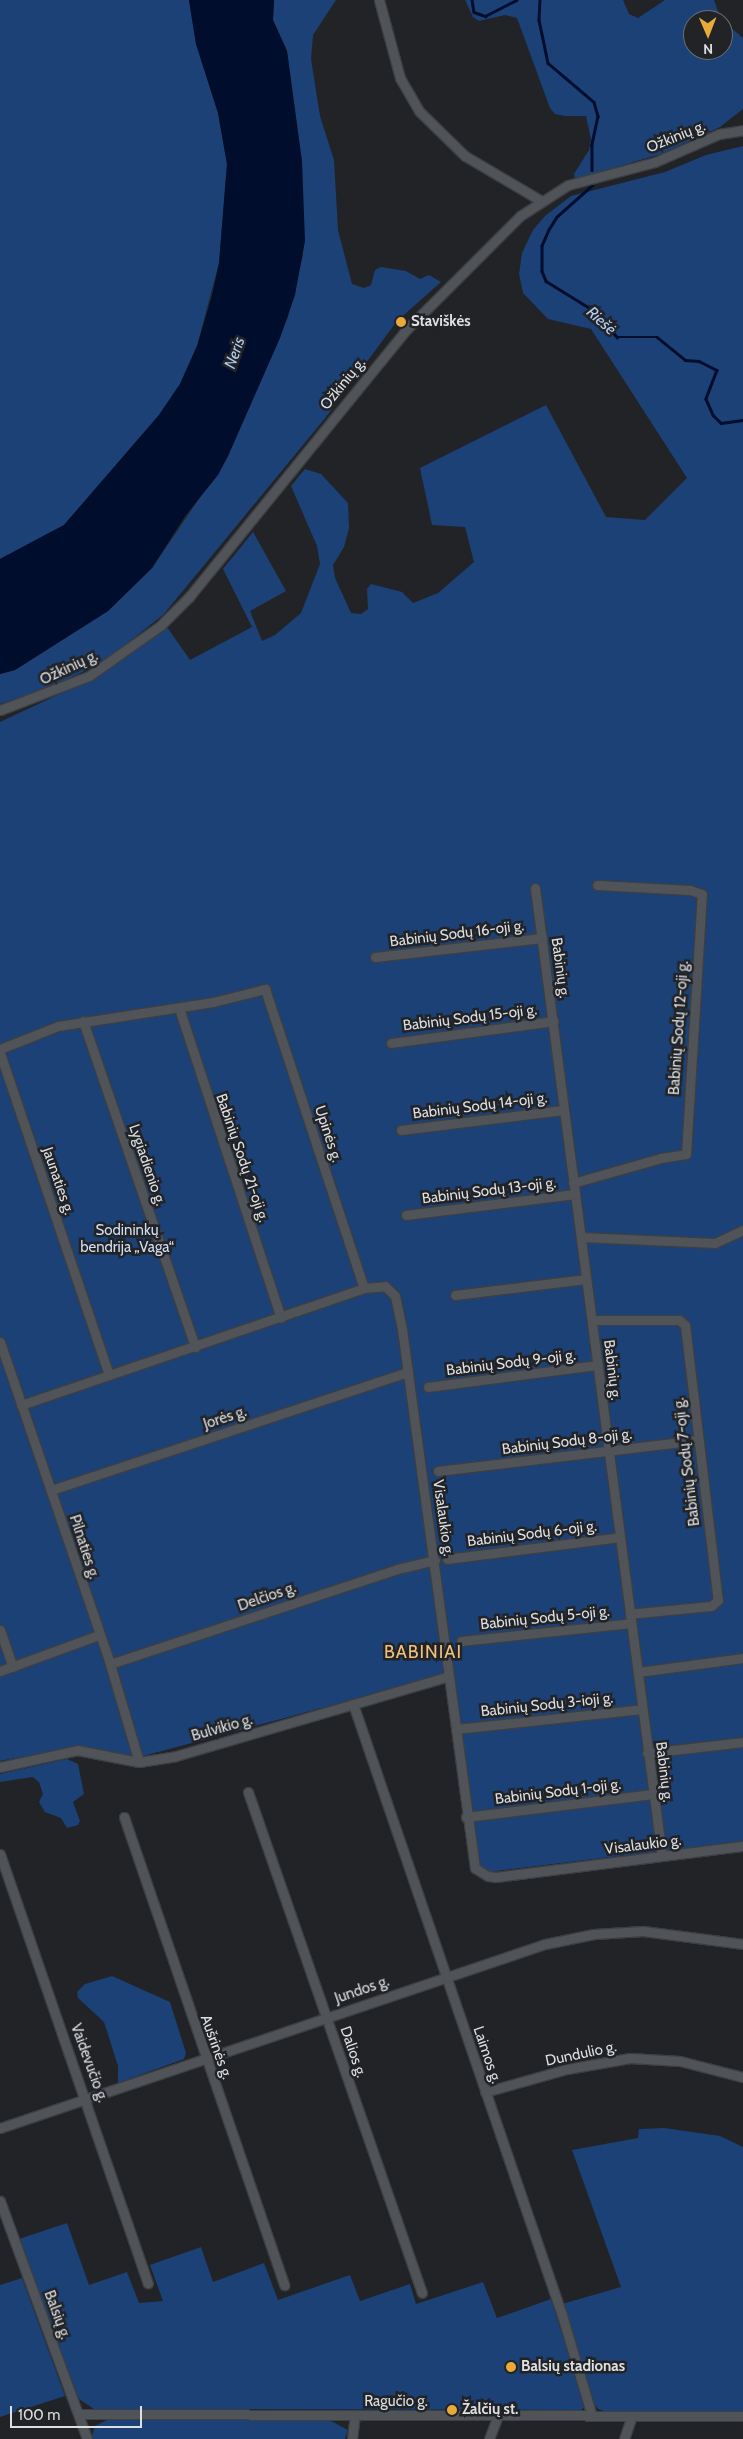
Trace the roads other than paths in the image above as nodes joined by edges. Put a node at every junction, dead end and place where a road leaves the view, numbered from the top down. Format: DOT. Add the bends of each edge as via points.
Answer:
graph roads {
  1 [pos="379,0"];
  2 [pos="743,130"];
  3 [pos="540,200"];
  4 [pos="0,710"];
  5 [pos="597,886"];
  6 [pos="535,888"];
  7 [pos="542,938"];
  8 [pos="375,957"];
  9 [pos="178,1008"];
  10 [pos="83,1021"];
  11 [pos="554,1021"];
  12 [pos="391,1043"];
  13 [pos="0,1051"];
  14 [pos="563,1110"];
  15 [pos="401,1130"];
  16 [pos="573,1183"];
  17 [pos="575,1194"];
  18 [pos="406,1215"];
  19 [pos="743,1230"];
  20 [pos="581,1237"];
  21 [pos="586,1279"];
  22 [pos="364,1288"];
  23 [pos="455,1295"];
  24 [pos="281,1318"];
  25 [pos="592,1320"];
  26 [pos="1,1346"];
  27 [pos="195,1347"];
  28 [pos="598,1365"];
  29 [pos="408,1372"];
  30 [pos="109,1375"];
  31 [pos="428,1387"];
  32 [pos="21,1405"];
  33 [pos="698,1440"];
  34 [pos="609,1450"];
  35 [pos="438,1471"];
  36 [pos="51,1490"];
  37 [pos="620,1537"];
  38 [pos="447,1559"];
  39 [pos="435,1560"];
  40 [pos="630,1619"];
  41 [pos="0,1630"];
  42 [pos="99,1635"];
  43 [pos="461,1641"];
  44 [pos="743,1658"];
  45 [pos="110,1664"];
  46 [pos="12,1667"];
  47 [pos="0,1671"];
  48 [pos="638,1672"];
  49 [pos="449,1676"];
  50 [pos="353,1704"];
  51 [pos="642,1709"];
  52 [pos="456,1729"];
  53 [pos="743,1742"];
  54 [pos="647,1753"];
  55 [pos="139,1762"];
  56 [pos="0,1767"];
  57 [pos="248,1792"];
  58 [pos="652,1794"];
  59 [pos="124,1817"];
  60 [pos="466,1818"];
  61 [pos="743,1846"];
  62 [pos="0,1854"];
  63 [pos="662,1856"];
  64 [pos="743,1944"];
  65 [pos="445,1976"];
  66 [pos="326,2018"];
  67 [pos="206,2059"];
  68 [pos="743,2077"];
  69 [pos="485,2092"];
  70 [pos="88,2100"];
  71 [pos="0,2128"];
  72 [pos="0,2201"];
  73 [pos="148,2283"];
  74 [pos="284,2285"];
  75 [pos="422,2293"];
  76 [pos="79,2414"];
  77 [pos="355,2415"];
  78 [pos="498,2416"];
  79 [pos="592,2416"];
  80 [pos="632,2416"];
  81 [pos="743,2416"];
  82 [pos="87,2439"];
  83 [pos="352,2439"];
  84 [pos="489,2439"];
  85 [pos="624,2439"];
  1 -- 3 [label="street" via="400,78 420,112 464,156"];
  2 -- 3 [label="street, Ožkinių g." via="719,134 649,163 568,185"];
  3 -- 4 [label="street, Ožkinių g." via="505,229 407,329 189,597 160,626 89,676"];
  5 -- 16 [label="street, Babinių Sodų 12-oji g." via="690,890 702,894 686,1154 660,1158"];
  6 -- 7 [label="street, Babinių g."];
  7 -- 8 [label="street, Babinių Sodų 16-oji g."];
  7 -- 11 [label="street, Babinių g."];
  9 -- 10 [label="street"];
  9 -- 22 [label="street, Upinės g." via="265,989"];
  9 -- 24 [label="street, Babinių Sodų 21-oji g."];
  10 -- 13 [label="street" via="30,1036"];
  10 -- 27 [label="street, Lygiadienio g."];
  11 -- 12 [label="street, Babinių Sodų 15-oji g."];
  11 -- 14 [label="street, Babinių g."];
  13 -- 30 [label="street, Jaunaties g."];
  14 -- 15 [label="street, Babinių Sodų 14-oji g."];
  14 -- 16 [label="street, Babinių g."];
  16 -- 17 [label="street, Babinių g."];
  17 -- 18 [label="street, Babinių Sodų 13-oji g."];
  17 -- 20 [label="street, Babinių g."];
  19 -- 20 [label="street" via="715,1243"];
  20 -- 21 [label="street, Babinių g."];
  21 -- 23 [label="street"];
  21 -- 25 [label="street, Babinių g."];
  22 -- 24 [label="street, Visalaukio g."];
  22 -- 29 [label="street, Visalaukio g." via="385,1286 395,1296"];
  24 -- 27 [label="street, Visalaukio g."];
  25 -- 28 [label="street, Babinių g."];
  25 -- 33 [label="street, Babinių Sodų 7-oji g." via="683,1322"];
  26 -- 32 [label="street, Pilnaties g."];
  27 -- 30 [label="street, Visalaukio g."];
  28 -- 31 [label="street, Babinių Sodų 9-oji g."];
  28 -- 34 [label="street, Babinių g."];
  29 -- 36 [label="street, Jorės g."];
  29 -- 39 [label="street, Visalaukio g."];
  30 -- 32 [label="street, Visalaukio g."];
  32 -- 36 [label="street, Pilnaties g."];
  33 -- 34 [label="street, Babinių Sodų 8-oji g."];
  33 -- 40 [label="street, Babinių Sodų 7-oji g." via="718,1600 711,1606"];
  34 -- 35 [label="street, Babinių Sodų 8-oji g."];
  34 -- 37 [label="street, Babinių g."];
  36 -- 42 [label="street, Pilnaties g."];
  37 -- 38 [label="street, Babinių Sodų 6-oji g."];
  37 -- 40 [label="street, Babinių g."];
  39 -- 45 [label="street, Delčios g." via="397,1568"];
  39 -- 49 [label="street, Visalaukio g."];
  40 -- 43 [label="street, Babinių Sodų 5-oji g."];
  40 -- 48 [label="street, Babinių g."];
  41 -- 46 [label="street"];
  42 -- 45 [label="street, Pilnaties g."];
  42 -- 46 [label="street"];
  44 -- 48 [label="street"];
  45 -- 55 [label="street, Pilnaties g."];
  46 -- 47 [label="street"];
  48 -- 51 [label="street, Babinių g."];
  49 -- 50 [label="street, Bulvikio g."];
  49 -- 52 [label="street, Visalaukio g."];
  50 -- 55 [label="street, Bulvikio g." via="176,1756"];
  50 -- 65 [label="street, Laimos g."];
  51 -- 52 [label="street, Babinių Sodų 3-ioji g."];
  51 -- 54 [label="street, Babinių g."];
  52 -- 60 [label="street, Visalaukio g."];
  53 -- 54 [label="street"];
  54 -- 58 [label="street, Babinių g."];
  55 -- 56 [label="street, Bulvikio g." via="76,1750"];
  57 -- 66 [label="street, Dalios g."];
  58 -- 60 [label="street, Babinių Sodų 1-oji g."];
  58 -- 63 [label="street, Babinių g."];
  59 -- 67 [label="street, Aušrinės g."];
  60 -- 63 [label="street, Visalaukio g." via="472,1862 488,1876"];
  61 -- 63 [label="street, Visalaukio g."];
  62 -- 70 [label="street, Vaidevučio g."];
  64 -- 65 [label="street, Jundos g." via="676,1933 594,1934 545,1944"];
  65 -- 66 [label="street, Jundos g."];
  65 -- 69 [label="street, Laimos g."];
  66 -- 67 [label="street, Jundos g."];
  66 -- 75 [label="street, Dalios g."];
  67 -- 70 [label="street, Jundos g."];
  67 -- 74 [label="street, Aušrinės g."];
  68 -- 69 [label="street, Dundulio g." via="680,2061 630,2058 567,2069"];
  69 -- 79 [label="street, Laimos g." via="562,2314"];
  70 -- 71 [label="street, Jundos g."];
  70 -- 73 [label="street, Vaidevučio g."];
  72 -- 76 [label="street, Balsių g."];
  76 -- 77 [label="street, Ragučio g."];
  76 -- 82 [label="street, Balsių g."];
  77 -- 78 [label="street, Ragučio g."];
  77 -- 83 [label="street"];
  78 -- 79 [label="street, Ragučio g."];
  78 -- 84 [label="street"];
  79 -- 80 [label="street, Ragučio g."];
  80 -- 81 [label="street, Ragučio g."];
  80 -- 85 [label="street"];
}
